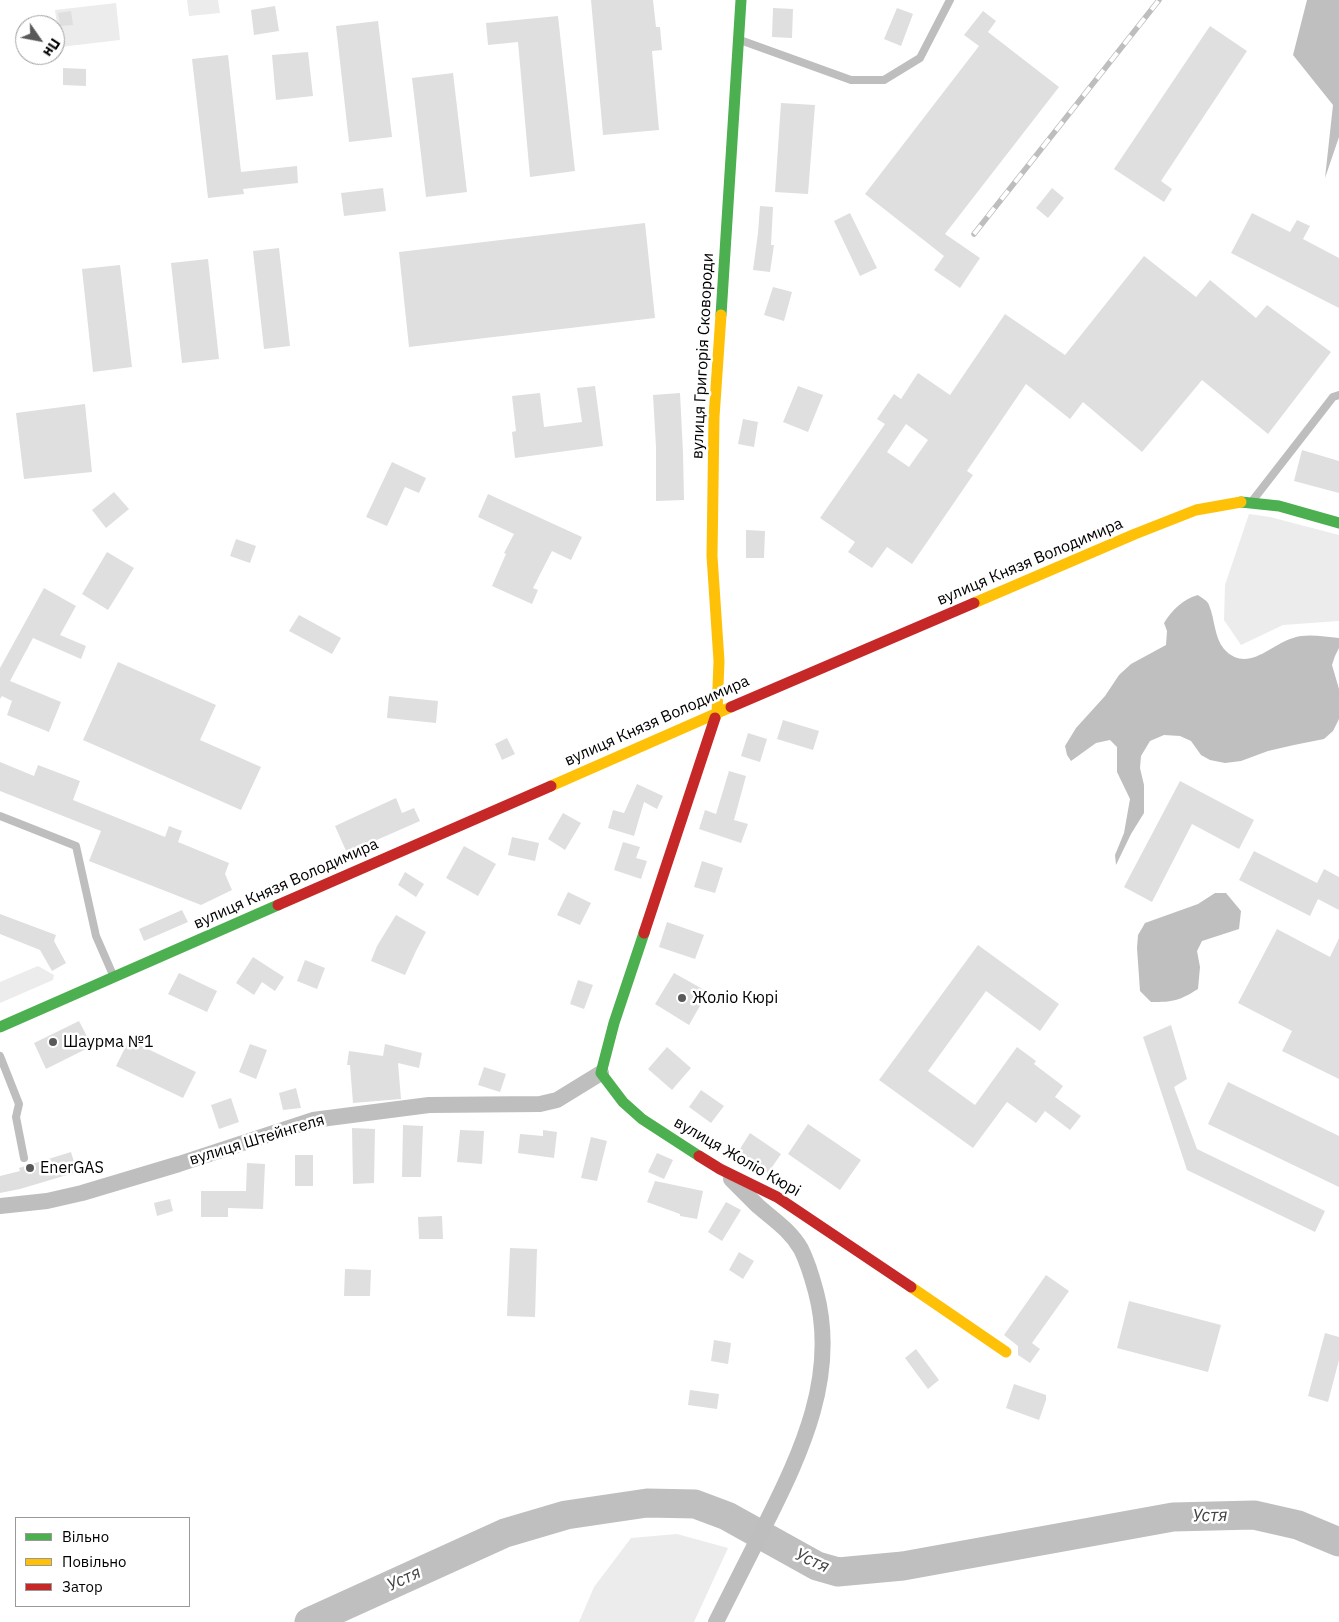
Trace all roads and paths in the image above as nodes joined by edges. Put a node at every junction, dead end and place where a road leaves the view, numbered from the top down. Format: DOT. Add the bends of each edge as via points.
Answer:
graph roads {
  1 [pos="741,0"];
  2 [pos="950,0"];
  3 [pos="739,40"];
  4 [pos="1339,395"];
  5 [pos="1250,503"];
  6 [pos="1339,523"];
  7 [pos="717,713"];
  8 [pos="0,816"];
  9 [pos="114,977"];
  10 [pos="0,1027"];
  11 [pos="0,1056"];
  12 [pos="601,1073"];
  13 [pos="24,1158"];
  14 [pos="720,1169"];
  15 [pos="0,1206"];
  16 [pos="1006,1352"];
  17 [pos="716,1622"];
  1 -- 3 [label="street, вулиця Григорія Сковороди"];
  2 -- 3 [label="lane" via="920,58 884,80 851,80"];
  3 -- 7 [label="street, вулиця Григорія Сковороди" via="714,417 712,556 719,661"];
  4 -- 5 [label="lane" via="1333,397"];
  5 -- 6 [label="street, вулиця Князя Володимира" via="1279,506"];
  5 -- 7 [label="street, вулиця Князя Володимира" via="1196,510"];
  7 -- 9 [label="street, вулиця Князя Володимира"];
  7 -- 12 [label="street" via="614,1023"];
  8 -- 9 [label="lane" via="76,846 96,936"];
  9 -- 10 [label="street, вулиця Князя Володимира"];
  11 -- 13 [label="lane" via="19,1104 16,1117"];
  12 -- 14 [label="street, вулиця Жоліо Кюрі" via="623,1102 642,1119"];
  12 -- 15 [label="street, вулиця Штейнгеля" via="556,1100 540,1104 429,1105 313,1120 82,1193"];
  14 -- 16 [label="street, вулиця Жоліо Кюрі" via="777,1197"];
  14 -- 17 [label="street" via="786,1228 800,1248 819,1303 823,1359 818,1396 802,1446"];
}
